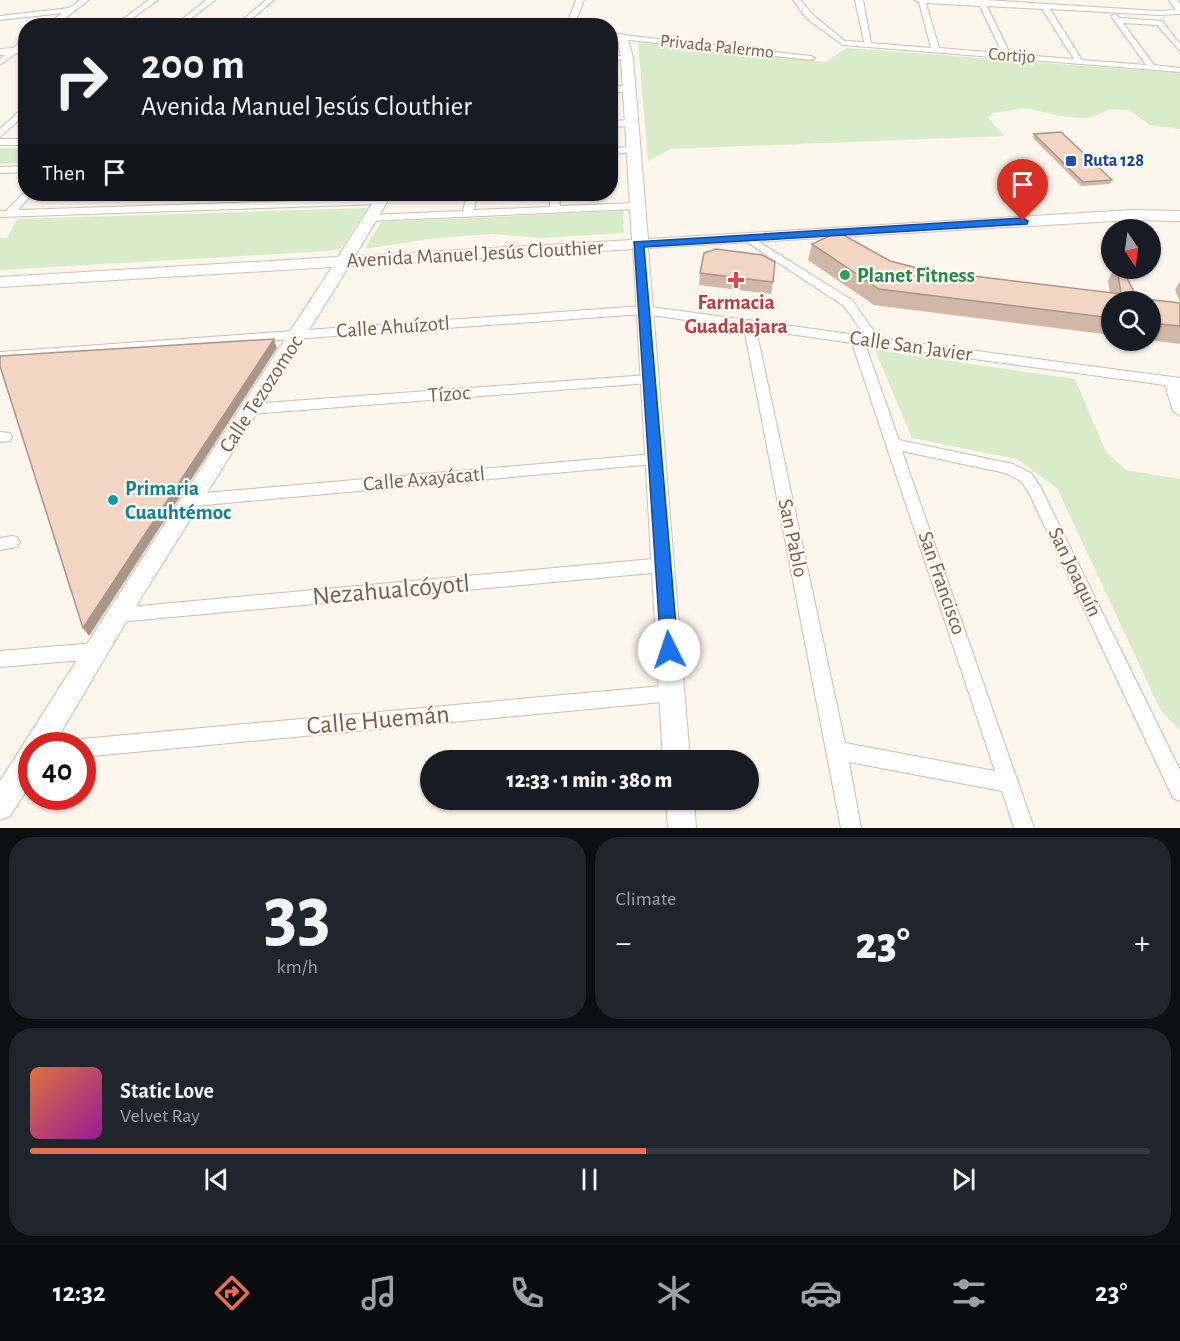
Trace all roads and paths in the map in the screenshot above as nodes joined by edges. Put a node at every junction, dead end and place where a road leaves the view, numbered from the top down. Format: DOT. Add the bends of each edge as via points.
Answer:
graph roads {
  1 [pos="85,0"];
  2 [pos="154,0"];
  3 [pos="212,0"];
  4 [pos="270,0"];
  5 [pos="580,0"];
  6 [pos="797,0"];
  7 [pos="859,0"];
  8 [pos="920,0"];
  9 [pos="1173,0"];
  10 [pos="981,1"];
  11 [pos="1044,6"];
  12 [pos="1111,9"];
  13 [pos="70,10"];
  14 [pos="0,18"];
  15 [pos="60,18"];
  16 [pos="128,18"];
  17 [pos="188,18"];
  18 [pos="248,18"];
  19 [pos="573,18"];
  20 [pos="1118,20"];
  21 [pos="618,36"];
  22 [pos="618,38"];
  23 [pos="868,45"];
  24 [pos="1180,49"];
  25 [pos="18,50"];
  26 [pos="936,50"];
  27 [pos="18,51"];
  28 [pos="0,52"];
  29 [pos="1007,56"];
  30 [pos="618,58"];
  31 [pos="627,58"];
  32 [pos="811,58"];
  33 [pos="1079,61"];
  34 [pos="0,63"];
  35 [pos="1152,68"];
  36 [pos="1180,70"];
  37 [pos="618,89"];
  38 [pos="628,89"];
  39 [pos="18,116"];
  40 [pos="631,123"];
  41 [pos="618,124"];
  42 [pos="0,134"];
  43 [pos="0,142"];
  44 [pos="18,142"];
  45 [pos="634,150"];
  46 [pos="618,151"];
  47 [pos="0,170"];
  48 [pos="18,170"];
  49 [pos="19,201"];
  50 [pos="294,201"];
  51 [pos="381,201"];
  52 [pos="471,201"];
  53 [pos="554,201"];
  54 [pos="636,206"];
  55 [pos="555,209"];
  56 [pos="1180,209"];
  57 [pos="468,213"];
  58 [pos="5,214"];
  59 [pos="1131,215"];
  60 [pos="1180,216"];
  61 [pos="370,218"];
  62 [pos="746,237"];
  63 [pos="638,244"];
  64 [pos="343,262"];
  65 [pos="0,282"];
  66 [pos="643,310"];
  67 [pos="749,324"];
  68 [pos="300,333"];
  69 [pos="857,338"];
  70 [pos="874,340"];
  71 [pos="0,356"];
  72 [pos="648,379"];
  73 [pos="1175,382"];
  74 [pos="251,409"];
  75 [pos="1180,411"];
  76 [pos="895,444"];
  77 [pos="654,459"];
  78 [pos="194,500"];
  79 [pos="663,565"];
  80 [pos="118,615"];
  81 [pos="95,651"];
  82 [pos="0,659"];
  83 [pos="673,693"];
  84 [pos="46,732"];
  85 [pos="96,747"];
  86 [pos="676,750"];
  87 [pos="837,751"];
  88 [pos="18,778"];
  89 [pos="1009,783"];
  90 [pos="1180,791"];
  91 [pos="1,804"];
  92 [pos="681,810"];
  93 [pos="682,828"];
  94 [pos="851,828"];
  95 [pos="1024,828"];
  1 -- 13 [label="street"];
  2 -- 16 [label="street"];
  3 -- 17 [label="street"];
  4 -- 18 [label="street"];
  5 -- 19 [label="street"];
  6 -- 23 [label="street, Cortijo" via="809,16 843,43"];
  7 -- 23 [label="street"];
  8 -- 10 [label="street"];
  8 -- 26 [label="street"];
  9 -- 12 [label="street" via="1178,12"];
  10 -- 11 [label="street"];
  10 -- 29 [label="street"];
  11 -- 12 [label="street"];
  11 -- 33 [label="street"];
  12 -- 20 [label="street"];
  13 -- 14 [label="street"];
  13 -- 15 [label="street"];
  20 -- 24 [label="street" via="1159,23"];
  20 -- 35 [label="street"];
  21 -- 32 [label="street, Privada Palermo"];
  22 -- 31 [label="street"];
  23 -- 26 [label="street, Cortijo"];
  25 -- 28 [label="street"];
  26 -- 29 [label="street, Cortijo"];
  27 -- 34 [label="street"];
  29 -- 33 [label="street, Cortijo"];
  30 -- 31 [label="street"];
  31 -- 38 [label="street"];
  33 -- 35 [label="street, Cortijo"];
  35 -- 36 [label="street, Cortijo"];
  37 -- 38 [label="street"];
  38 -- 40 [label="street"];
  39 -- 42 [label="street"];
  40 -- 41 [label="street"];
  40 -- 45 [label="street"];
  43 -- 44 [label="street"];
  45 -- 46 [label="street"];
  45 -- 54 [label="street"];
  47 -- 48 [label="street"];
  49 -- 58 [label="street"];
  50 -- 58 [label="street"];
  51 -- 61 [label="street, Calle Tezozomoc"];
  52 -- 57 [label="street"];
  53 -- 55 [label="street"];
  54 -- 55 [label="street"];
  54 -- 63 [label="street"];
  55 -- 57 [label="street"];
  56 -- 59 [label="street, Avenida Manuel Jesús Clouthier"];
  57 -- 61 [label="street"];
  59 -- 60 [label="street, Avenida Manuel Jesús Clouthier"];
  59 -- 62 [label="street, Avenida Manuel Jesús Clouthier"];
  61 -- 64 [label="street, Calle Tezozomoc"];
  62 -- 63 [label="street, Avenida Manuel Jesús Clouthier"];
  62 -- 70 [label="street" via="848,303"];
  63 -- 64 [label="street, Avenida Manuel Jesús Clouthier"];
  63 -- 66 [label="street"];
  64 -- 65 [label="street, Avenida Manuel Jesús Clouthier"];
  64 -- 68 [label="street, Calle Tezozomoc"];
  66 -- 67 [label="street, Calle San Javier"];
  66 -- 68 [label="street, Calle Ahuízotl"];
  66 -- 72 [label="street"];
  67 -- 69 [label="street, Calle San Javier"];
  67 -- 87 [label="street, San Pablo"];
  68 -- 71 [label="street, Calle Ahuízotl"];
  68 -- 74 [label="street, Calle Tezozomoc"];
  69 -- 70 [label="street, Calle San Javier"];
  69 -- 76 [label="street, San Francisco"];
  70 -- 73 [label="street, Calle San Javier"];
  72 -- 74 [label="street, Tízoc"];
  72 -- 77 [label="street"];
  73 -- 75 [label="street"];
  74 -- 78 [label="street, Calle Tezozomoc"];
  76 -- 89 [label="street, San Francisco"];
  76 -- 90 [label="street, San Joaquín" via="992,463 1026,477 1041,500"];
  77 -- 78 [label="street, Calle Axayácatl"];
  77 -- 79 [label="street"];
  78 -- 80 [label="street, Calle Tezozomoc"];
  79 -- 80 [label="street, Nezahualcóyotl"];
  79 -- 83 [label="street"];
  80 -- 81 [label="street, Calle Tezozomoc"];
  81 -- 82 [label="street"];
  81 -- 84 [label="street, Calle Tezozomoc"];
  83 -- 85 [label="street, Calle Huemán"];
  83 -- 86 [label="street"];
  87 -- 89 [label="street"];
  87 -- 94 [label="street, San Pablo"];
  88 -- 91 [label="street"];
  89 -- 95 [label="street, San Francisco"];
  92 -- 93 [label="street"];
}
